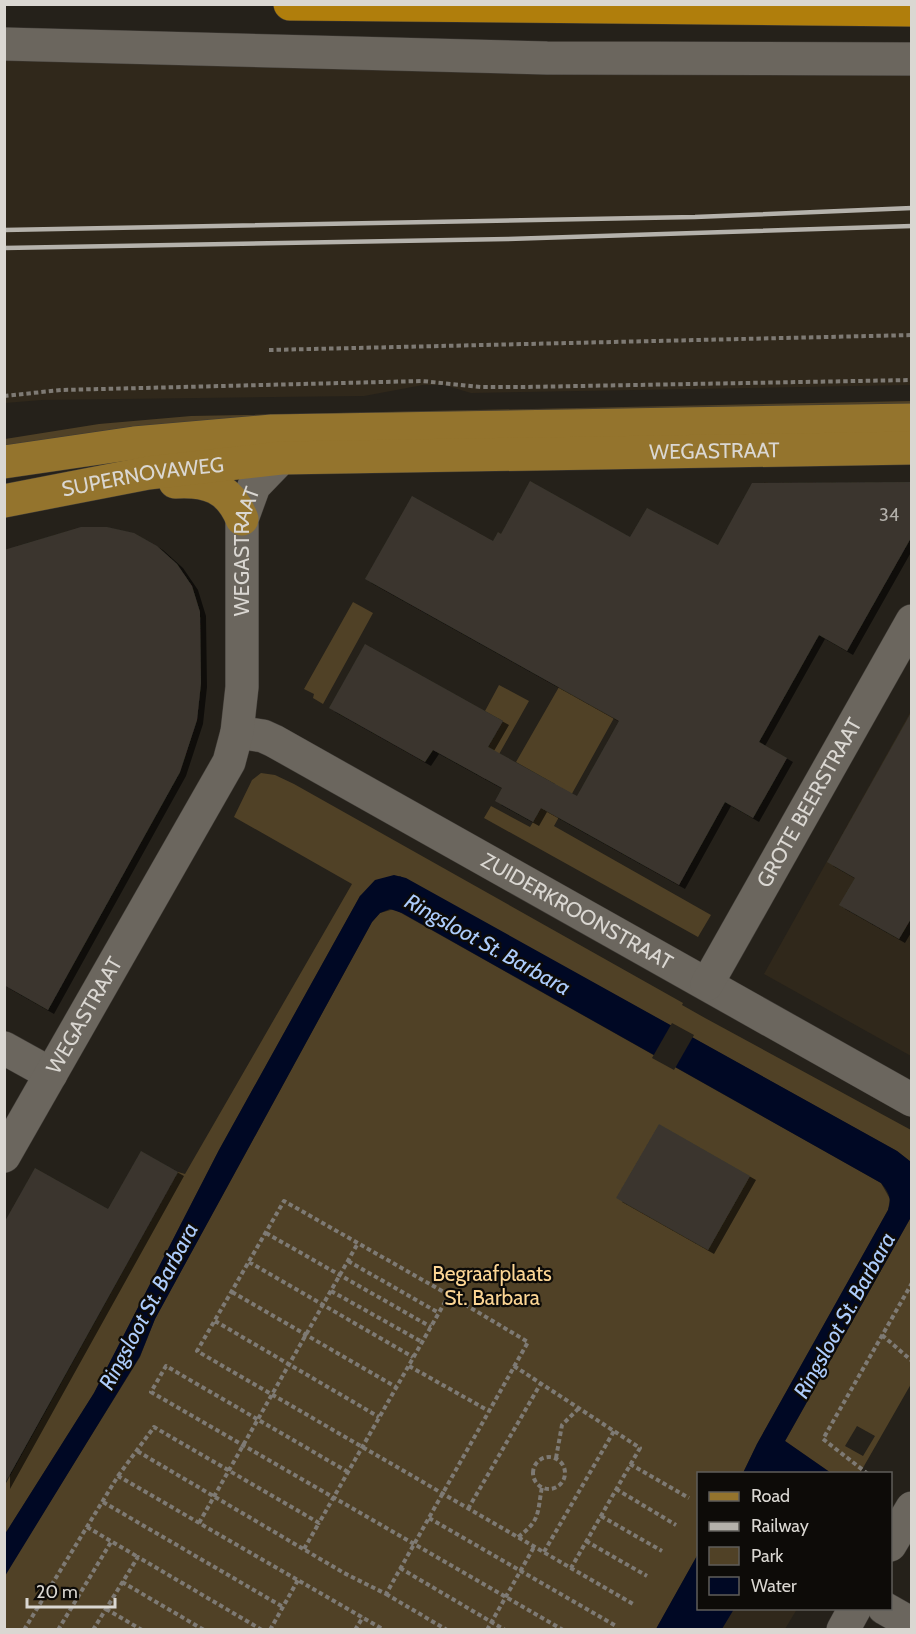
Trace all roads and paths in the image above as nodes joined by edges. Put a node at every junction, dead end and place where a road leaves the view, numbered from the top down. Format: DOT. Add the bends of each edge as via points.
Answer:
graph roads {
  1 [pos="290,4"];
  2 [pos="912,10"];
  3 [pos="4,44"];
  4 [pos="912,59"];
  5 [pos="912,335"];
  6 [pos="269,350"];
  7 [pos="912,380"];
  8 [pos="4,396"];
  9 [pos="912,420"];
  10 [pos="276,445"];
  11 [pos="912,448"];
  12 [pos="4,462"];
  13 [pos="148,474"];
  14 [pos="4,501"];
  15 [pos="242,519"];
  16 [pos="912,621"];
  17 [pos="237,732"];
  18 [pos="707,984"];
  19 [pos="4,1048"];
  20 [pos="51,1074"];
  21 [pos="912,1100"];
  22 [pos="4,1156"];
  23 [pos="266,1233"];
  24 [pos="358,1244"];
  25 [pos="348,1261"];
  26 [pos="249,1262"];
  27 [pos="340,1275"];
  28 [pos="912,1283"];
  29 [pos="331,1290"];
  30 [pos="232,1292"];
  31 [pos="449,1295"];
  32 [pos="323,1305"];
  33 [pos="439,1313"];
  34 [pos="215,1321"];
  35 [pos="431,1327"];
  36 [pos="306,1335"];
  37 [pos="882,1335"];
  38 [pos="422,1342"];
  39 [pos="413,1357"];
  40 [pos="912,1361"];
  41 [pos="289,1365"];
  42 [pos="409,1366"];
  43 [pos="514,1366"];
  44 [pos="541,1383"];
  45 [pos="396,1387"];
  46 [pos="272,1395"];
  47 [pos="579,1408"];
  48 [pos="489,1411"];
  49 [pos="379,1417"];
  50 [pos="257,1420"];
  51 [pos="614,1431"];
  52 [pos="243,1445"];
  53 [pos="362,1447"];
  54 [pos="137,1451"];
  55 [pos="556,1458"];
  56 [pos="630,1464"];
  57 [pos="229,1470"];
  58 [pos="348,1472"];
  59 [pos="867,1472"];
  60 [pos="118,1476"];
  61 [pos="542,1487"];
  62 [pos="616,1490"];
  63 [pos="442,1494"];
  64 [pos="214,1496"];
  65 [pos="334,1497"];
  66 [pos="689,1498"];
  67 [pos="103,1502"];
  68 [pos="912,1508"];
  69 [pos="468,1509"];
  70 [pos="601,1516"];
  71 [pos="429,1518"];
  72 [pos="199,1523"];
  73 [pos="319,1523"];
  74 [pos="675,1525"];
  75 [pos="87,1527"];
  76 [pos="518,1537"];
  77 [pos="586,1541"];
  78 [pos="111,1542"];
  79 [pos="892,1543"];
  80 [pos="414,1544"];
  81 [pos="534,1547"];
  82 [pos="304,1549"];
  83 [pos="662,1551"];
  84 [pos="544,1552"];
  85 [pos="138,1557"];
  86 [pos="571,1568"];
  87 [pos="400,1569"];
  88 [pos="520,1571"];
  89 [pos="647,1576"];
  90 [pos="298,1580"];
  91 [pos="122,1582"];
  92 [pos="386,1594"];
  93 [pos="506,1596"];
  94 [pos="633,1604"];
  95 [pos="283,1607"];
  96 [pos="106,1609"];
  97 [pos="854,1610"];
  98 [pos="888,1610"];
  99 [pos="363,1617"];
  100 [pos="491,1622"];
  101 [pos="912,1624"];
  102 [pos="616,1626"];
  103 [pos="134,1628"];
  104 [pos="24,1629"];
  105 [pos="58,1629"];
  106 [pos="93,1629"];
  107 [pos="142,1629"];
  108 [pos="204,1629"];
  109 [pos="262,1629"];
  110 [pos="270,1629"];
  111 [pos="355,1629"];
  112 [pos="384,1629"];
  113 [pos="447,1629"];
  114 [pos="487,1629"];
  115 [pos="505,1629"];
  116 [pos="563,1629"];
  117 [pos="843,1629"];
  1 -- 2 [label="highway"];
  3 -- 4 [label="street" via="547,58"];
  5 -- 6 [label="path"];
  7 -- 8 [label="path" via="524,387 422,381 61,390"];
  9 -- 10 [label="main road, WEGASTRAAT"];
  10 -- 11 [label="main road, WEGASTRAAT"];
  10 -- 12 [label="main road, SUPERNOVAWEG" via="144,442"];
  10 -- 13 [label="main road, SUPERNOVAWEG"];
  10 -- 15 [label="street, WEGASTRAAT"];
  13 -- 14 [label="main road, SUPERNOVAWEG"];
  13 -- 15 [label="main road" via="164,483 196,482 220,488 234,502"];
  15 -- 17 [label="street, WEGASTRAAT" via="242,687"];
  16 -- 18 [label="street, GROTE BEERSTRAAT"];
  17 -- 18 [label="street, ZUIDERKROONSTRAAT" via="274,741"];
  17 -- 20 [label="street, WEGASTRAAT" via="222,777"];
  18 -- 21 [label="street, ZUIDERKROONSTRAAT"];
  19 -- 20 [label="street"];
  20 -- 22 [label="street, WEGASTRAAT"];
  23 -- 24 [label="path" via="284,1201"];
  23 -- 26 [label="path"];
  23 -- 27 [label="path"];
  24 -- 25 [label="path"];
  24 -- 31 [label="path"];
  25 -- 27 [label="path"];
  25 -- 33 [label="path"];
  26 -- 30 [label="path"];
  26 -- 32 [label="path"];
  27 -- 29 [label="path"];
  27 -- 35 [label="path"];
  28 -- 37 [label="path"];
  29 -- 32 [label="path"];
  29 -- 38 [label="path"];
  30 -- 34 [label="path"];
  30 -- 36 [label="path"];
  31 -- 33 [label="path"];
  31 -- 43 [label="path" via="528,1342"];
  32 -- 36 [label="path"];
  32 -- 39 [label="path"];
  33 -- 35 [label="path"];
  34 -- 41 [label="path"];
  34 -- 46 [label="path" via="197,1351"];
  35 -- 38 [label="path"];
  36 -- 41 [label="path"];
  36 -- 45 [label="path"];
  37 -- 40 [label="path"];
  37 -- 59 [label="path" via="823,1438"];
  38 -- 39 [label="path"];
  39 -- 42 [label="path"];
  41 -- 46 [label="path"];
  41 -- 49 [label="path"];
  42 -- 45 [label="path"];
  42 -- 48 [label="path"];
  43 -- 44 [label="path"];
  43 -- 48 [label="path"];
  44 -- 47 [label="path"];
  44 -- 69 [label="path"];
  45 -- 49 [label="path"];
  46 -- 50 [label="path"];
  46 -- 53 [label="path"];
  47 -- 51 [label="path"];
  47 -- 55 [label="path" via="562,1425"];
  48 -- 63 [label="path"];
  49 -- 53 [label="path"];
  50 -- 52 [label="path"];
  50 -- 52 [label="path" via="166,1366 151,1392"];
  50 -- 58 [label="path"];
  51 -- 56 [label="path" via="640,1448"];
  51 -- 84 [label="path"];
  52 -- 57 [label="path"];
  52 -- 65 [label="path"];
  53 -- 58 [label="path"];
  53 -- 63 [label="path"];
  54 -- 57 [label="path" via="154,1427"];
  54 -- 60 [label="path"];
  54 -- 64 [label="path"];
  55 -- 61 [label="path" via="541,1459 534,1467 533,1477"];
  55 -- 61 [label="path" via="564,1466 562,1482 553,1488"];
  56 -- 62 [label="path"];
  56 -- 66 [label="path"];
  57 -- 64 [label="path"];
  57 -- 73 [label="path"];
  58 -- 65 [label="path"];
  60 -- 67 [label="path"];
  60 -- 72 [label="path"];
  61 -- 76 [label="path" via="538,1516"];
  62 -- 70 [label="path"];
  62 -- 74 [label="path"];
  63 -- 69 [label="path"];
  63 -- 71 [label="path"];
  64 -- 72 [label="path"];
  64 -- 82 [label="path"];
  65 -- 73 [label="path"];
  65 -- 80 [label="path"];
  67 -- 75 [label="path"];
  67 -- 95 [label="path"];
  68 -- 79 [label="street"];
  69 -- 76 [label="path"];
  70 -- 77 [label="path"];
  70 -- 83 [label="path"];
  71 -- 80 [label="path"];
  71 -- 88 [label="path"];
  72 -- 90 [label="path"];
  73 -- 82 [label="path"];
  75 -- 78 [label="path"];
  75 -- 104 [label="path"];
  76 -- 81 [label="path"];
  77 -- 86 [label="path"];
  77 -- 89 [label="path"];
  78 -- 85 [label="path"];
  78 -- 105 [label="path"];
  80 -- 87 [label="path"];
  80 -- 93 [label="path"];
  81 -- 84 [label="path"];
  81 -- 88 [label="path"];
  82 -- 92 [label="path"];
  84 -- 86 [label="path"];
  85 -- 91 [label="path"];
  85 -- 109 [label="path"];
  86 -- 94 [label="path"];
  87 -- 92 [label="path"];
  87 -- 100 [label="path"];
  88 -- 93 [label="path"];
  88 -- 102 [label="path"];
  90 -- 95 [label="path"];
  90 -- 99 [label="path"];
  91 -- 96 [label="path"];
  91 -- 108 [label="path"];
  92 -- 113 [label="path"];
  93 -- 100 [label="path"];
  93 -- 116 [label="path"];
  95 -- 110 [label="path"];
  96 -- 103 [label="path"];
  96 -- 106 [label="path"];
  97 -- 117 [label="street"];
  98 -- 101 [label="street"];
  99 -- 111 [label="path"];
  99 -- 112 [label="path"];
  100 -- 114 [label="path"];
  100 -- 115 [label="path"];
  103 -- 107 [label="path"];
}
